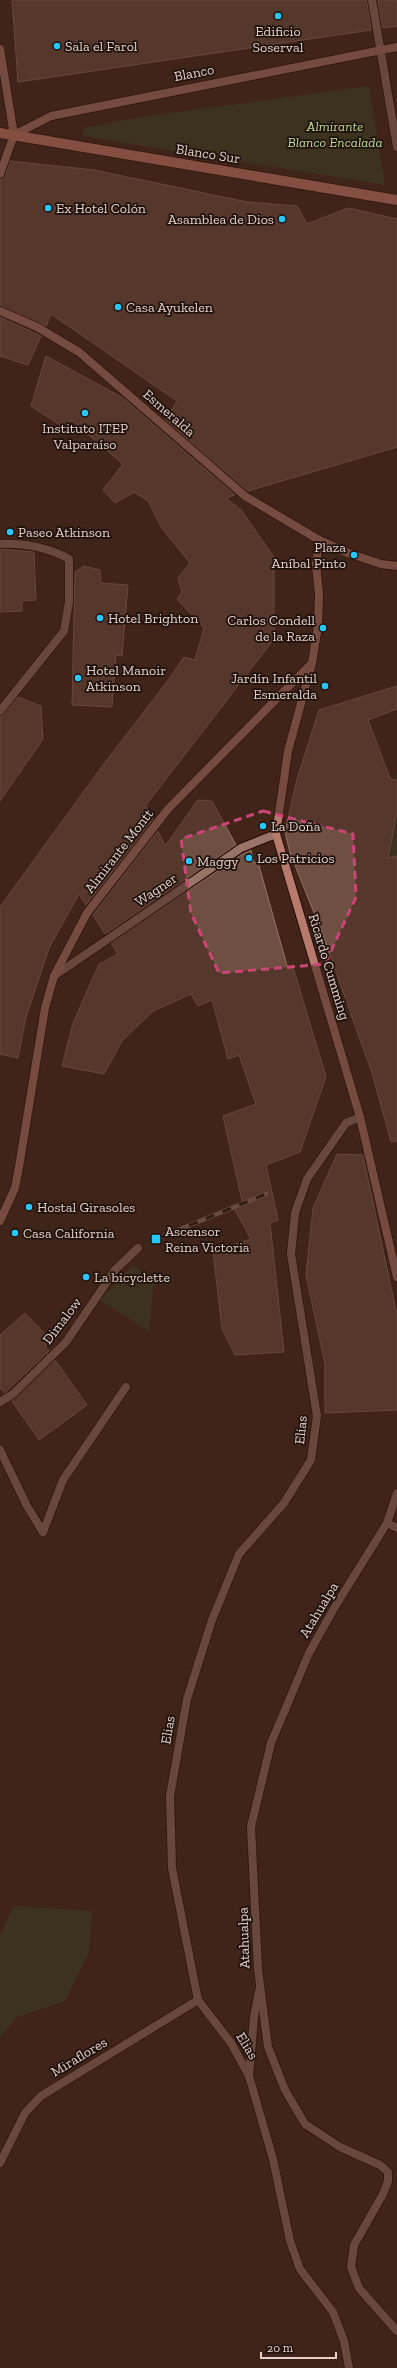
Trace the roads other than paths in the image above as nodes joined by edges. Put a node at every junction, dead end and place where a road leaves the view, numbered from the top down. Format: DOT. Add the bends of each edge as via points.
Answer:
graph roads {
  1 [pos="372,0"];
  2 [pos="397,47"];
  3 [pos="0,49"];
  4 [pos="380,50"];
  5 [pos="0,133"];
  6 [pos="14,135"];
  7 [pos="397,147"];
  8 [pos="0,174"];
  9 [pos="397,200"];
  10 [pos="0,311"];
  11 [pos="319,540"];
  12 [pos="0,544"];
  13 [pos="397,566"];
  14 [pos="312,663"];
  15 [pos="0,710"];
  16 [pos="276,834"];
  17 [pos="54,976"];
  18 [pos="360,1117"];
  19 [pos="0,1221"];
  20 [pos="138,1248"];
  21 [pos="397,1277"];
  22 [pos="126,1387"];
  23 [pos="0,1402"];
  24 [pos="0,1450"];
  25 [pos="397,1494"];
  26 [pos="387,1523"];
  27 [pos="397,1528"];
  28 [pos="260,1982"];
  29 [pos="198,2000"];
  30 [pos="249,2076"];
  31 [pos="0,2163"];
  32 [pos="397,2332"];
  33 [pos="349,2368"];
  1 -- 4 [label="street"];
  2 -- 4 [label="main road, Blanco"];
  3 -- 6 [label="main road"];
  4 -- 6 [label="main road, Blanco" via="51,116"];
  4 -- 7 [label="street"];
  5 -- 6 [label="main road"];
  6 -- 8 [label="main road"];
  6 -- 9 [label="main road, Blanco Sur"];
  10 -- 11 [label="main road, Esmeralda" via="38,327 79,352 245,496"];
  11 -- 13 [label="main road, Esmeralda" via="348,553 381,564"];
  11 -- 14 [label="main road" via="316,564 318,626"];
  12 -- 15 [label="street" via="20,543 52,550 69,559 69,602 64,631"];
  14 -- 16 [label="main road, Ricardo Cumming" via="288,751"];
  14 -- 17 [label="main road, Almirante Montt" via="168,809 88,913"];
  16 -- 17 [label="street, Wagner" via="241,848"];
  16 -- 18 [label="main road, Ricardo Cumming"];
  17 -- 19 [label="main road, Almirante Montt" via="45,1008 14,1188"];
  18 -- 21 [label="main road, Ricardo Cumming"];
  18 -- 29 [label="street, Elias" via="346,1123 338,1133 308,1179 295,1213 291,1254 317,1416 311,1460 284,1503 239,1554 212,1620 187,1699 170,1796 172,1868"];
  20 -- 23 [label="street, Dimalow" via="115,1270 66,1342 13,1394"];
  22 -- 24 [label="street" via="63,1480 43,1532 27,1506"];
  25 -- 26 [label="street, Atahualpa"];
  26 -- 27 [label="street"];
  26 -- 28 [label="street, Atahualpa" via="309,1653 271,1744 251,1827"];
  28 -- 30 [label="street"];
  28 -- 32 [label="street, Atahualpa" via="268,2047 286,2090 305,2124 340,2147 380,2164 388,2172 383,2194 354,2245 351,2267 359,2288"];
  29 -- 30 [label="street, Elias" via="231,2043"];
  29 -- 31 [label="street, Miraflores" via="41,2096 25,2114"];
  30 -- 33 [label="street, Elias" via="273,2159 290,2241 300,2269 333,2312 344,2341"];
}
